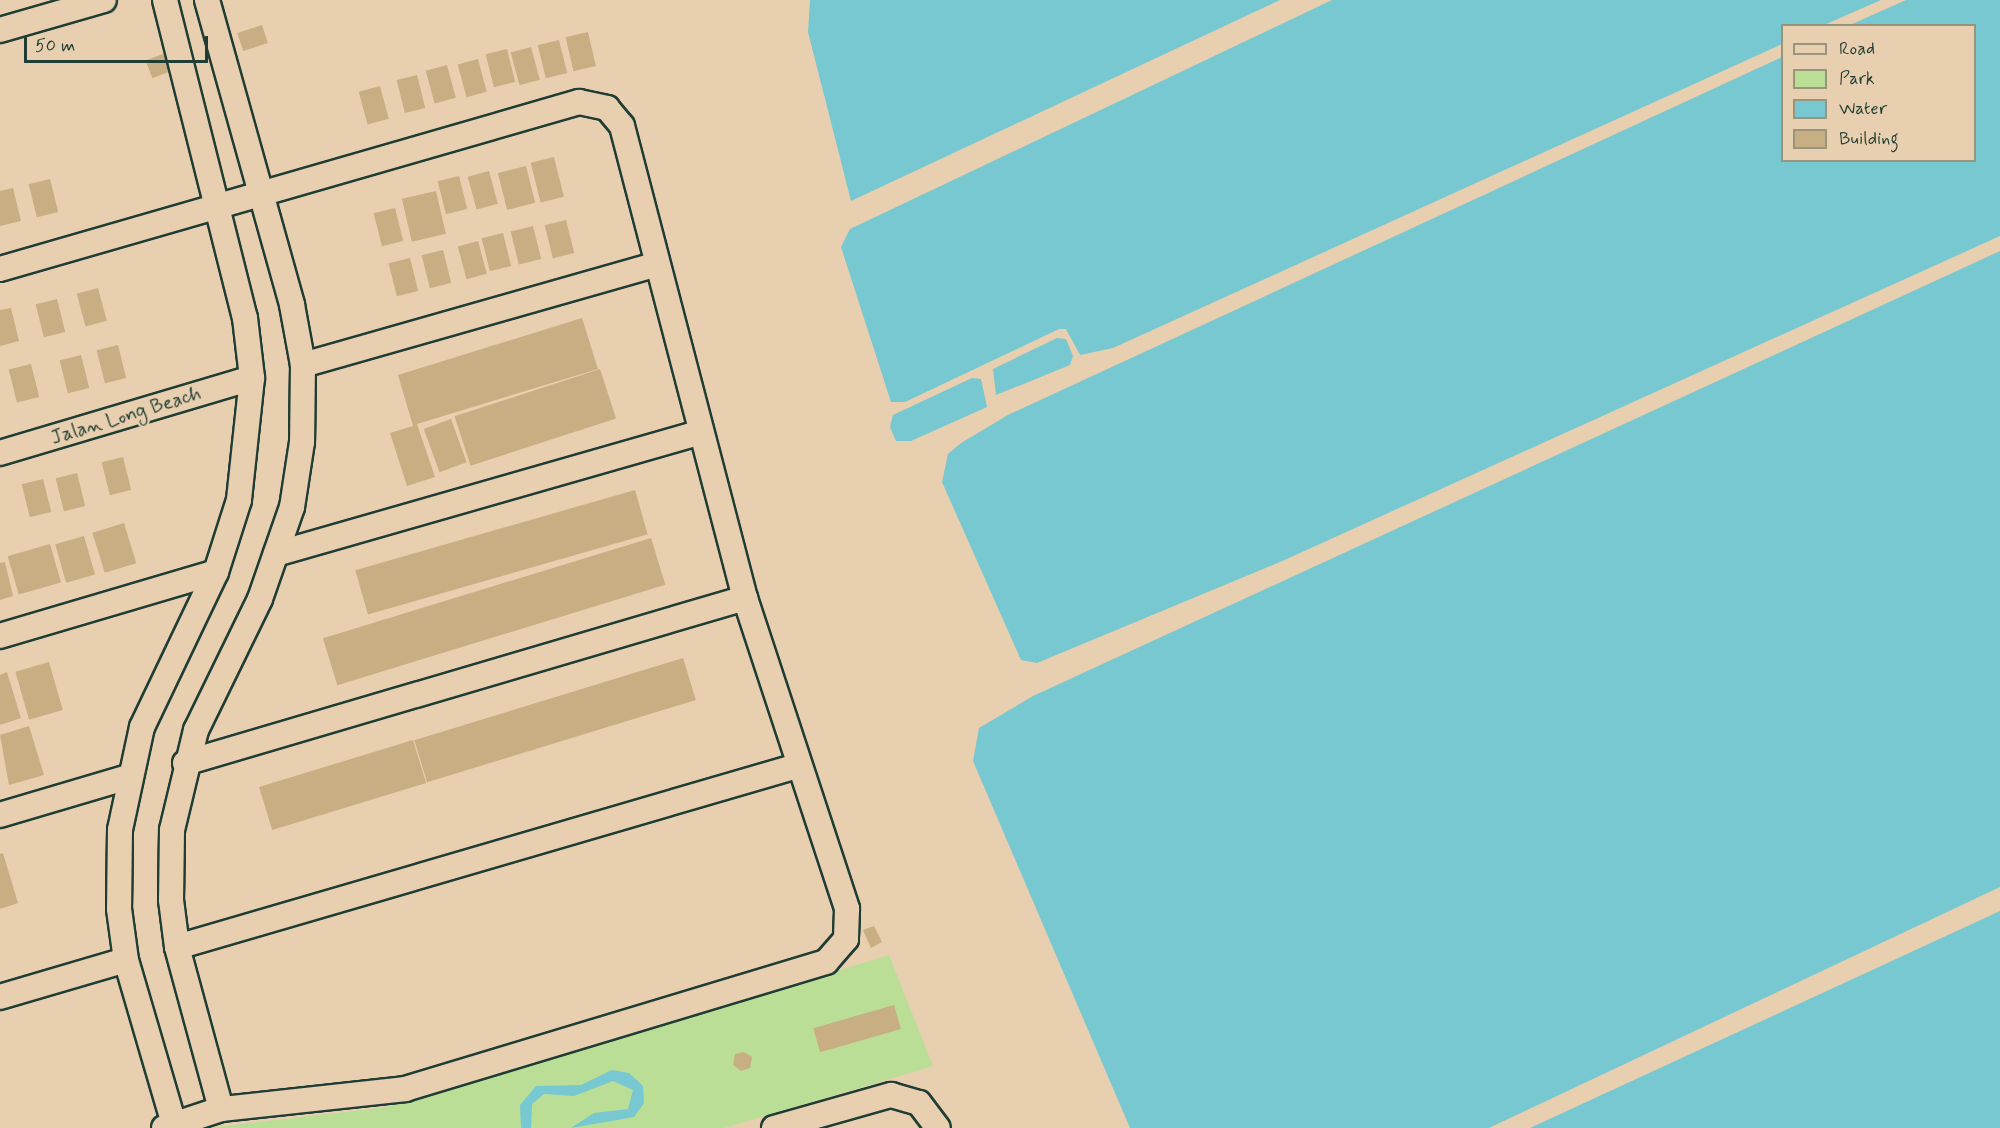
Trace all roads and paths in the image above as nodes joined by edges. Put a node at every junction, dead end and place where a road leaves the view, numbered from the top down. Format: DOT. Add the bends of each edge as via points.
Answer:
graph roads {
  1 [pos="104,0"];
  2 [pos="165,0"];
  3 [pos="207,0"];
  4 [pos="0,30"];
  5 [pos="259,193"];
  6 [pos="213,206"];
  7 [pos="655,265"];
  8 [pos="0,269"];
  9 [pos="303,365"];
  10 [pos="252,378"];
  11 [pos="698,433"];
  12 [pos="0,453"];
  13 [pos="276,554"];
  14 [pos="216,572"];
  15 [pos="745,598"];
  16 [pos="0,636"];
  17 [pos="185,763"];
  18 [pos="797,766"];
  19 [pos="128,777"];
  20 [pos="0,815"];
  21 [pos="177,947"];
  22 [pos="126,960"];
  23 [pos="0,997"];
  24 [pos="221,1109"];
  25 [pos="169,1126"];
  26 [pos="774,1128"];
  27 [pos="938,1128"];
  1 -- 4 [label="street"];
  2 -- 6 [label="street"];
  3 -- 5 [label="street"];
  5 -- 6 [label="street"];
  5 -- 7 [label="street" via="592,102 607,108 622,126"];
  5 -- 9 [label="street"];
  6 -- 8 [label="street"];
  6 -- 10 [label="street" via="245,318"];
  7 -- 9 [label="street"];
  7 -- 11 [label="street"];
  9 -- 13 [label="street" via="302,442 292,507"];
  10 -- 12 [label="street, Jalan Long Beach"];
  10 -- 14 [label="street" via="239,500"];
  11 -- 13 [label="street"];
  11 -- 15 [label="street"];
  13 -- 17 [label="street"];
  14 -- 16 [label="street"];
  14 -- 19 [label="street" via="142,727"];
  15 -- 17 [label="street"];
  15 -- 18 [label="street"];
  17 -- 21 [label="street" via="172,830 171,900"];
  18 -- 21 [label="street"];
  18 -- 24 [label="street" via="847,909 846,939 826,962 406,1089"];
  19 -- 20 [label="street"];
  19 -- 22 [label="street" via="119,853"];
  21 -- 24 [label="street"];
  22 -- 23 [label="street"];
  22 -- 25 [label="street"];
  24 -- 25 [label="street"];
  26 -- 27 [label="street" via="891,1095 919,1103"];
}
